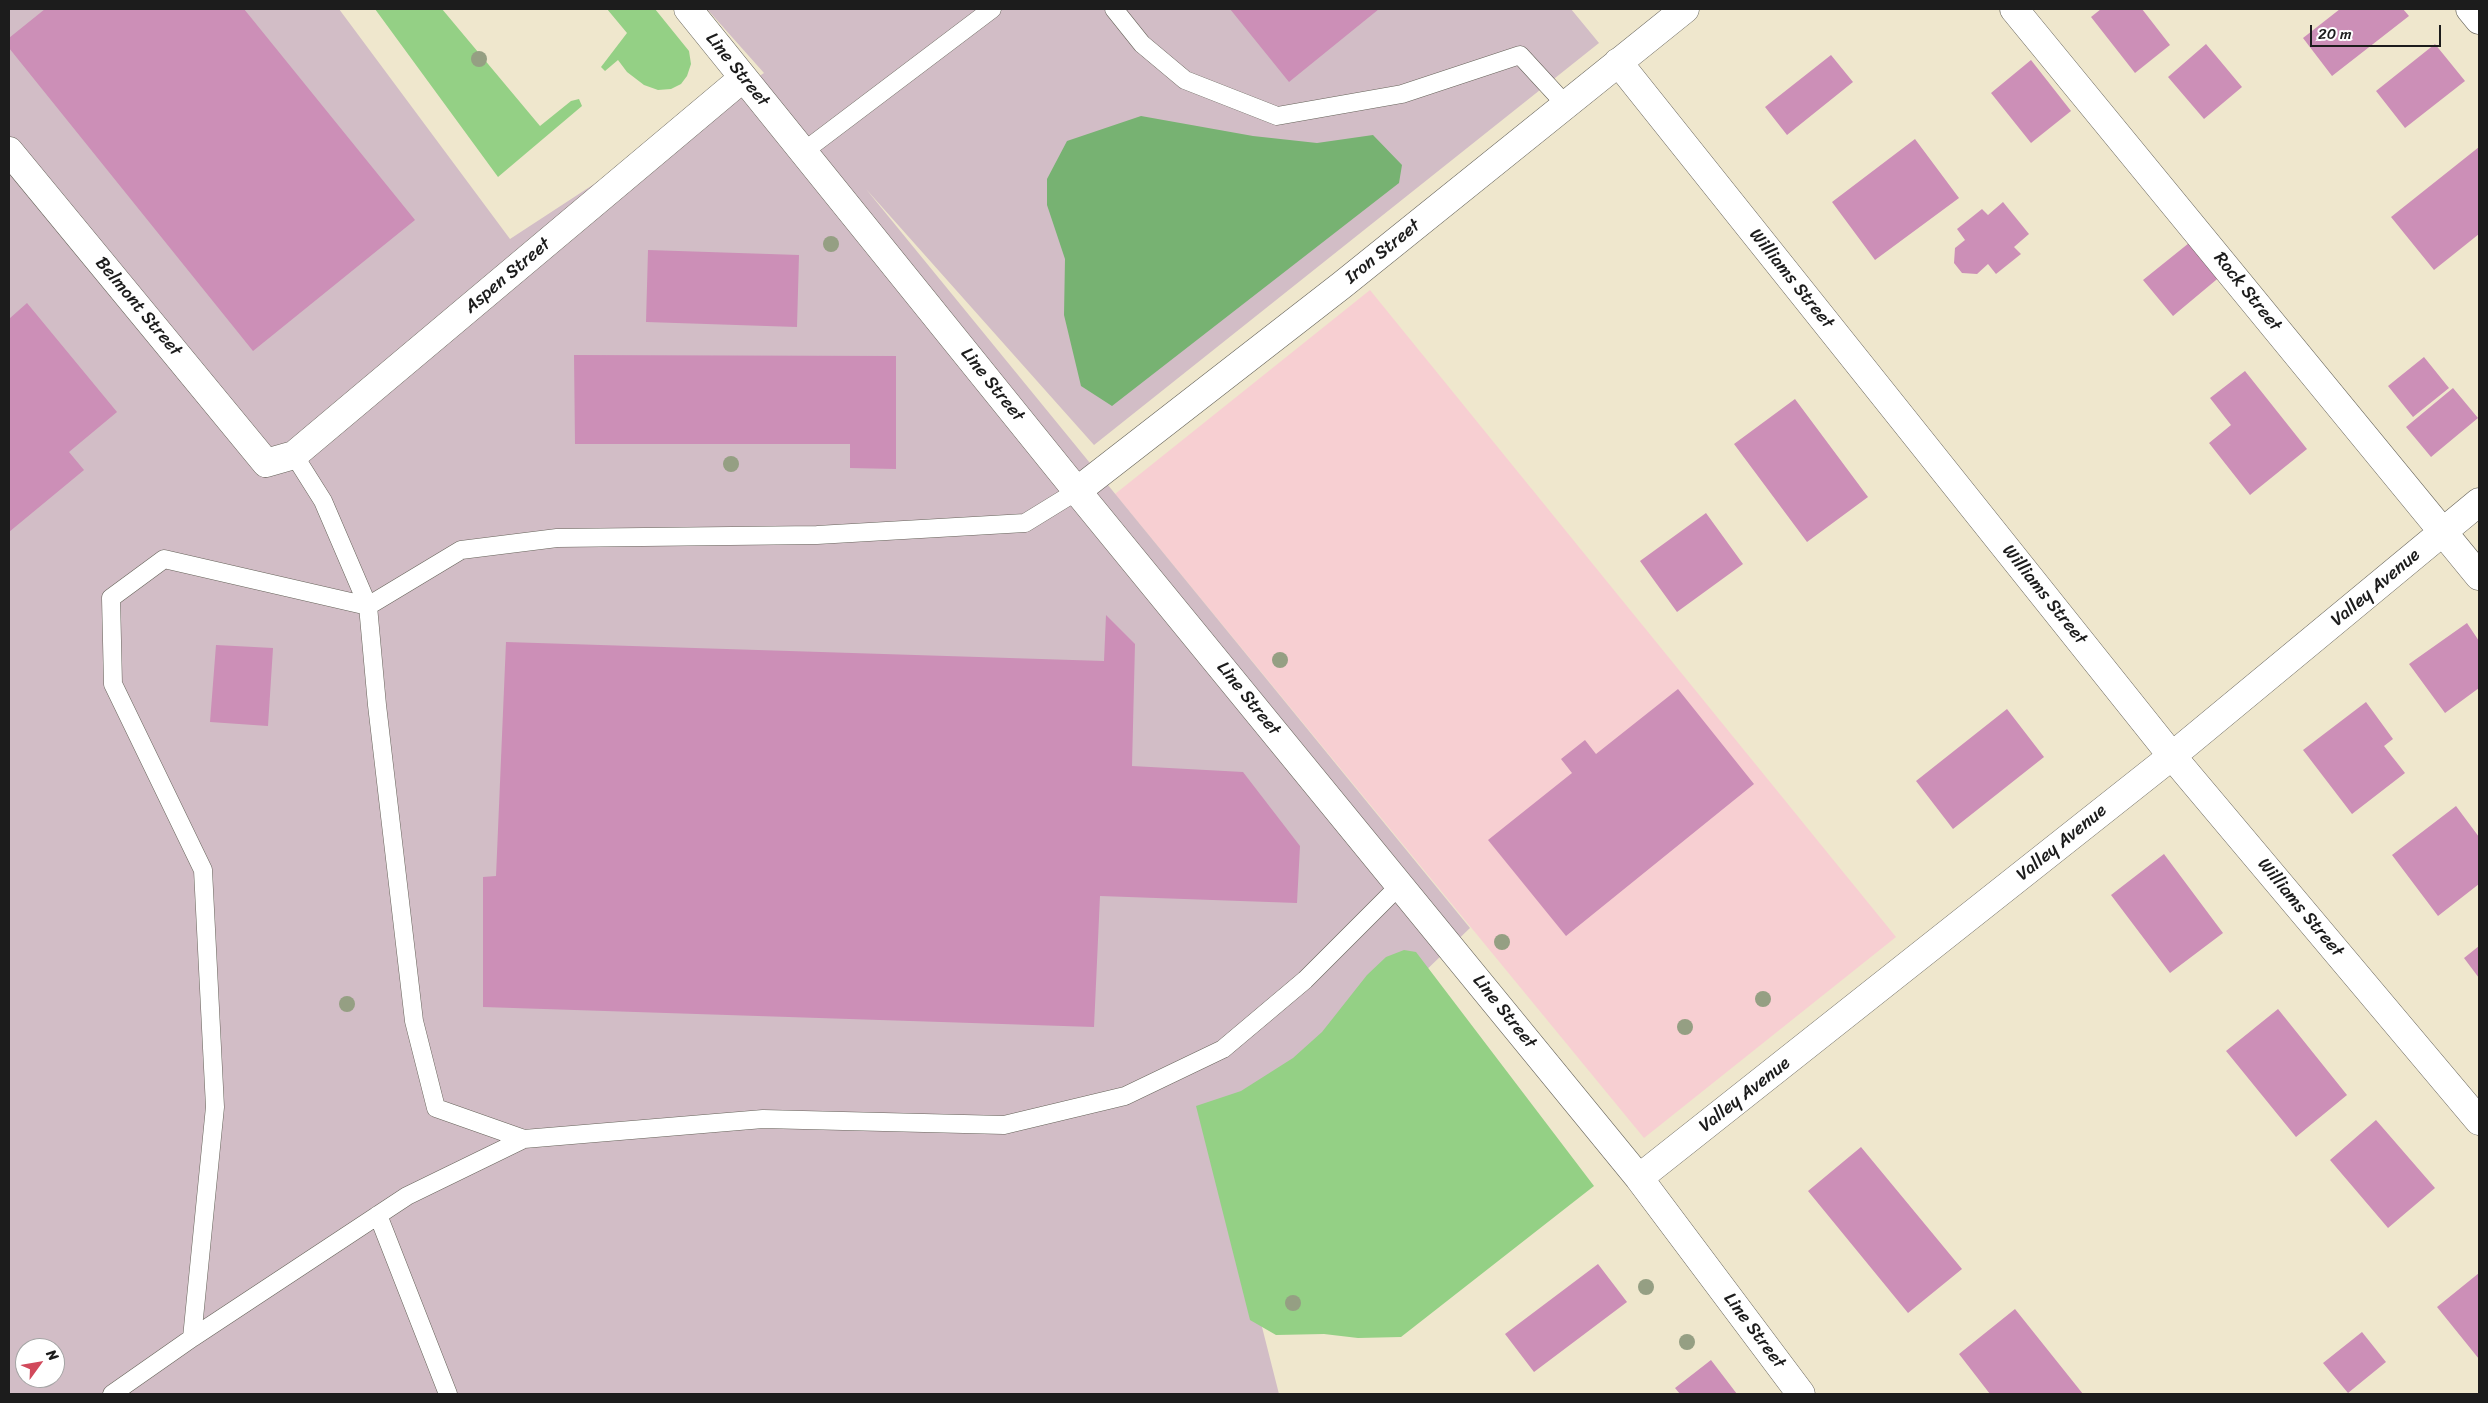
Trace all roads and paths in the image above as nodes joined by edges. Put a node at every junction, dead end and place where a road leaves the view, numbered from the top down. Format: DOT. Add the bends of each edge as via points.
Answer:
graph roads {
  1 [pos="688,9"];
  2 [pos="992,9"];
  3 [pos="1114,9"];
  4 [pos="1685,9"];
  5 [pos="2014,9"];
  6 [pos="2470,9"];
  7 [pos="2479,20"];
  8 [pos="1618,62"];
  9 [pos="743,78"];
  10 [pos="1565,104"];
  11 [pos="9,151"];
  12 [pos="803,152"];
  13 [pos="294,455"];
  14 [pos="266,463"];
  15 [pos="1077,491"];
  16 [pos="2479,502"];
  17 [pos="2443,532"];
  18 [pos="2479,576"];
  19 [pos="368,606"];
  20 [pos="2172,756"];
  21 [pos="1400,885"];
  22 [pos="2479,1121"];
  23 [pos="524,1139"];
  24 [pos="1640,1178"];
  25 [pos="378,1215"];
  26 [pos="192,1338"];
  27 [pos="112,1394"];
  28 [pos="448,1394"];
  29 [pos="1801,1394"];
  1 -- 9 [label="street, Line Street"];
  2 -- 12 [label="lane"];
  3 -- 10 [label="lane" via="1142,44 1186,80 1277,116 1402,94 1520,55"];
  4 -- 8 [label="street, Iron Street"];
  5 -- 17 [label="street, Rock Street"];
  6 -- 7 [label="street"];
  8 -- 10 [label="street, Iron Street"];
  8 -- 20 [label="street, Williams Street"];
  9 -- 12 [label="street, Line Street"];
  9 -- 13 [label="street, Aspen Street"];
  10 -- 15 [label="street, Iron Street" via="1342,285"];
  11 -- 14 [label="street, Belmont Street"];
  12 -- 15 [label="street, Line Street"];
  13 -- 14 [label="street, Aspen Street"];
  13 -- 19 [label="lane" via="323,502"];
  15 -- 19 [label="lane" via="1025,523 818,535 557,538 461,550"];
  15 -- 21 [label="street, Line Street"];
  16 -- 17 [label="street, Valley Avenue"];
  17 -- 18 [label="street, Rock Street"];
  17 -- 20 [label="street, Valley Avenue"];
  19 -- 23 [label="lane" via="414,1021 436,1108"];
  19 -- 26 [label="lane" via="164,559 111,598 112,684 203,870 215,1107"];
  20 -- 22 [label="street, Williams Street"];
  20 -- 24 [label="street, Valley Avenue"];
  21 -- 23 [label="lane" via="1305,980 1223,1049 1124,1096 1004,1125 763,1119"];
  21 -- 24 [label="street, Line Street"];
  23 -- 25 [label="lane" via="407,1196"];
  24 -- 29 [label="street, Line Street"];
  25 -- 26 [label="lane"];
  25 -- 28 [label="lane"];
  26 -- 27 [label="lane"];
}
